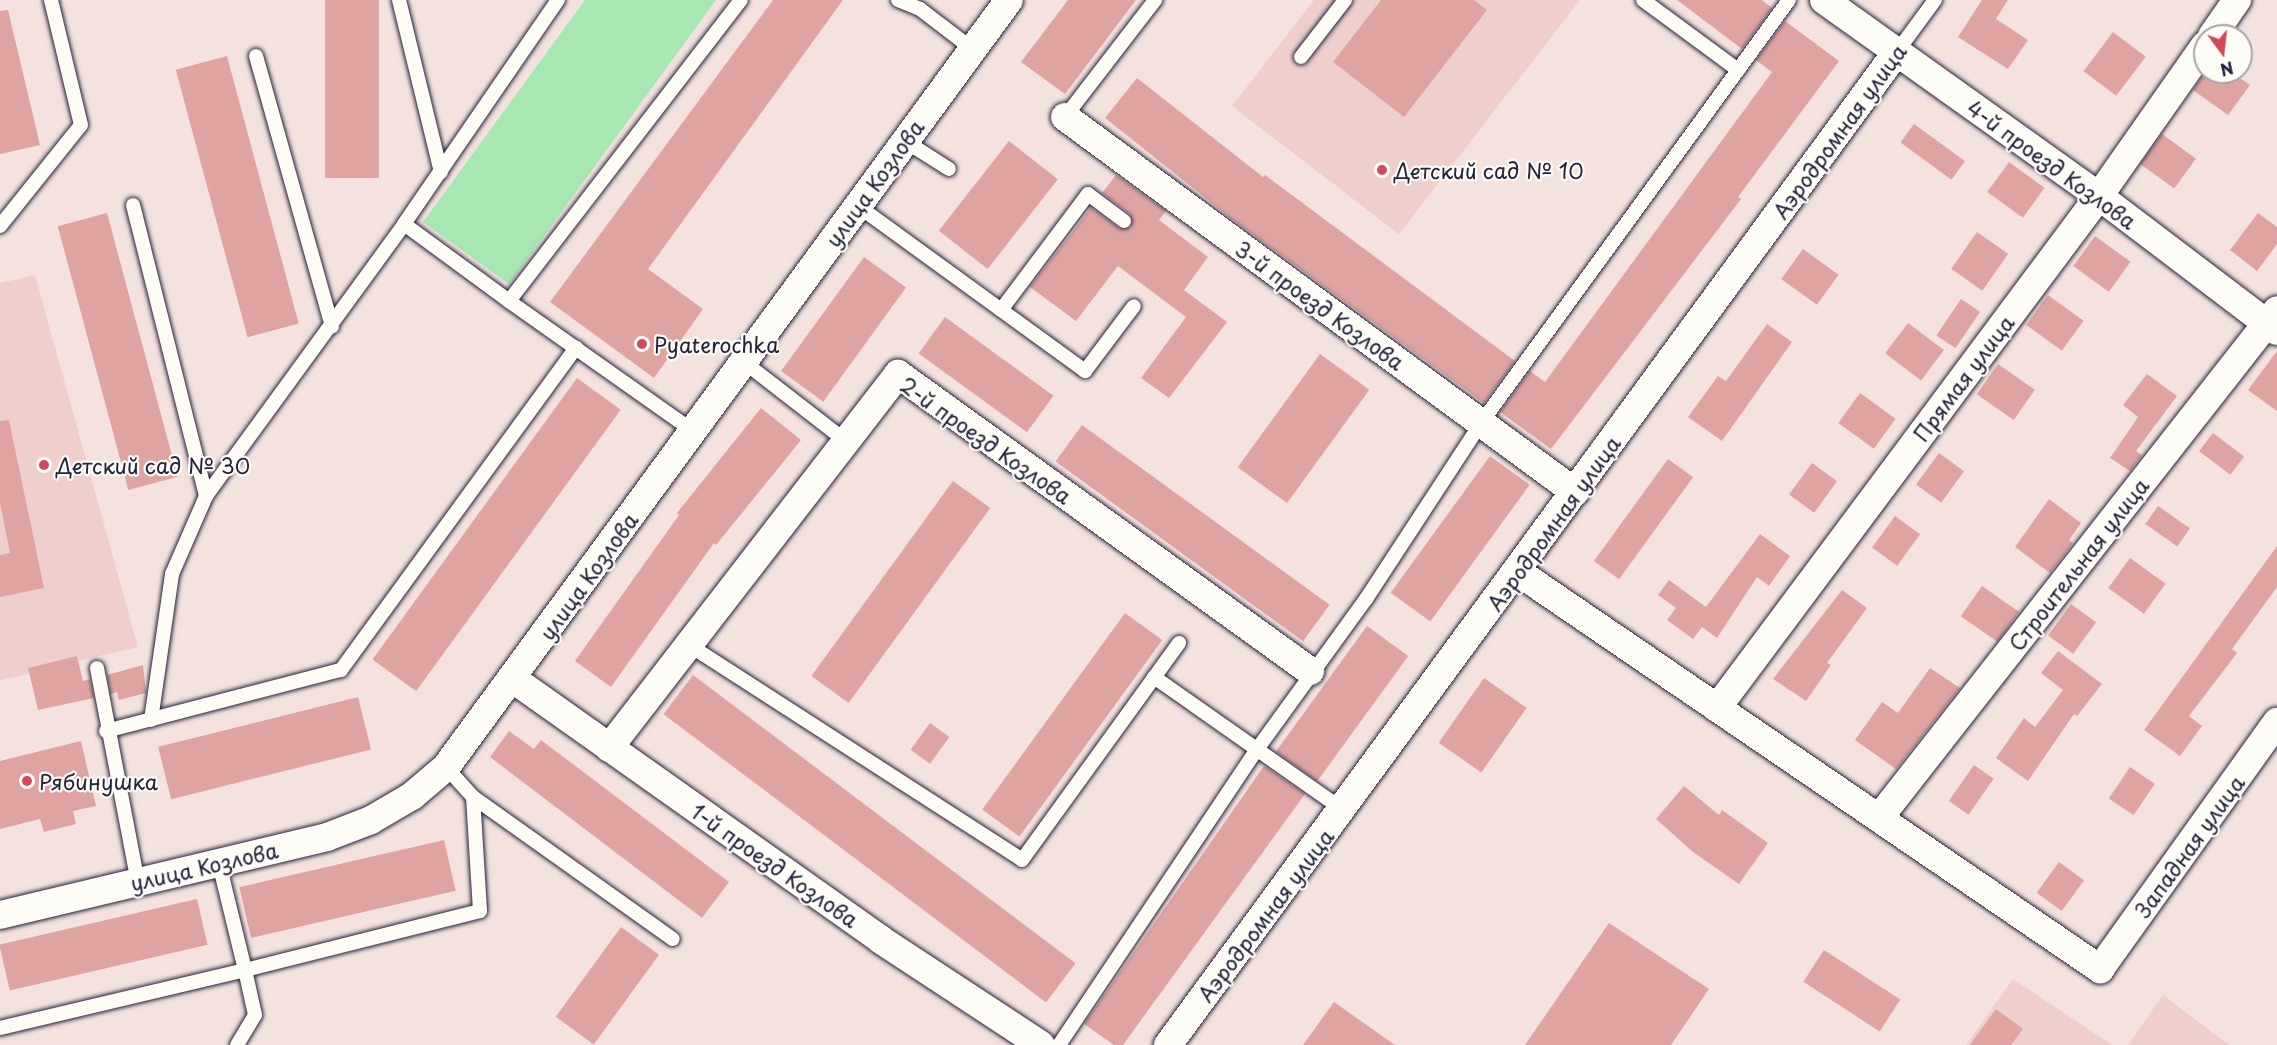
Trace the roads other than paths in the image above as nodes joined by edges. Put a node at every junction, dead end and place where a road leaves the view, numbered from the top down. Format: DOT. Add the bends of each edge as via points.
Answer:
graph roads {
  1 [pos="51,0"];
  2 [pos="399,0"];
  3 [pos="558,0"];
  4 [pos="741,0"];
  5 [pos="898,0"];
  6 [pos="1009,0"];
  7 [pos="1155,0"];
  8 [pos="1345,0"];
  9 [pos="1643,0"];
  10 [pos="1789,0"];
  11 [pos="1824,0"];
  12 [pos="1935,0"];
  13 [pos="2237,0"];
  14 [pos="924,4"];
  15 [pos="2220,24"];
  16 [pos="971,48"];
  17 [pos="1896,53"];
  18 [pos="256,56"];
  19 [pos="1301,57"];
  20 [pos="2193,62"];
  21 [pos="1738,70"];
  22 [pos="1065,117"];
  23 [pos="904,141"];
  24 [pos="949,169"];
  25 [pos="441,172"];
  26 [pos="2099,196"];
  27 [pos="133,205"];
  28 [pos="858,206"];
  29 [pos="1124,221"];
  30 [pos="404,224"];
  31 [pos="0,226"];
  32 [pos="509,301"];
  33 [pos="1134,306"];
  34 [pos="1001,310"];
  35 [pos="2274,322"];
  36 [pos="332,327"];
  37 [pos="576,348"];
  38 [pos="744,363"];
  39 [pos="1480,423"];
  40 [pos="693,431"];
  41 [pos="846,441"];
  42 [pos="1575,492"];
  43 [pos="207,496"];
  44 [pos="1518,572"];
  45 [pos="1179,643"];
  46 [pos="689,645"];
  47 [pos="97,668"];
  48 [pos="1310,671"];
  49 [pos="1154,677"];
  50 [pos="513,679"];
  51 [pos="1717,708"];
  52 [pos="151,720"];
  53 [pos="2277,722"];
  54 [pos="106,731"];
  55 [pos="609,748"];
  56 [pos="1258,748"];
  57 [pos="446,767"];
  58 [pos="473,797"];
  59 [pos="1343,810"];
  60 [pos="1879,818"];
  61 [pos="219,863"];
  62 [pos="138,882"];
  63 [pos="0,915"];
  64 [pos="673,939"];
  65 [pos="245,970"];
  66 [pos="0,1028"];
  67 [pos="237,1045"];
  68 [pos="1041,1045"];
  69 [pos="1059,1045"];
  70 [pos="1168,1045"];
  1 -- 31 [label="lane" via="81,125"];
  2 -- 25 [label="lane"];
  3 -- 25 [label="lane"];
  4 -- 32 [label="lane"];
  5 -- 14 [label="lane"];
  6 -- 16 [label="street, улица Козлова"];
  7 -- 22 [label="lane"];
  8 -- 19 [label="lane"];
  9 -- 21 [label="lane"];
  10 -- 21 [label="lane"];
  11 -- 17 [label="street, 4-й проезд Козлова"];
  12 -- 17 [label="lane, Аэродромная улица"];
  13 -- 15 [label="street"];
  14 -- 16 [label="lane"];
  16 -- 23 [label="street, улица Козлова"];
  17 -- 26 [label="street, 4-й проезд Козлова"];
  17 -- 42 [label="street, Аэродромная улица"];
  18 -- 36 [label="lane"];
  20 -- 26 [label="street, Прямая улица"];
  21 -- 39 [label="lane"];
  22 -- 39 [label="street, 3-й проезд Козлова"];
  23 -- 24 [label="lane"];
  23 -- 28 [label="street, улица Козлова"];
  25 -- 30 [label="lane"];
  26 -- 35 [label="street, 4-й проезд Козлова"];
  26 -- 51 [label="street, Прямая улица"];
  27 -- 43 [label="lane"];
  28 -- 34 [label="lane"];
  28 -- 38 [label="street, улица Козлова"];
  29 -- 34 [label="lane" via="1088,194"];
  30 -- 32 [label="lane"];
  30 -- 36 [label="lane"];
  32 -- 37 [label="lane"];
  33 -- 34 [label="lane" via="1085,371"];
  35 -- 60 [label="street, Строительная улица"];
  36 -- 43 [label="lane"];
  37 -- 40 [label="lane"];
  37 -- 52 [label="lane" via="341,670"];
  38 -- 40 [label="street, улица Козлова"];
  38 -- 41 [label="lane"];
  39 -- 42 [label="street, 3-й проезд Козлова"];
  39 -- 48 [label="lane" via="1366,599"];
  40 -- 50 [label="street, улица Козлова"];
  41 -- 46 [label="street, 2-й проезд Козлова"];
  41 -- 48 [label="street, 2-й проезд Козлова" via="898,374"];
  42 -- 44 [label="street, Аэродромная улица"];
  43 -- 52 [label="lane" via="172,574"];
  44 -- 51 [label="street"];
  44 -- 59 [label="street, Аэродромная улица"];
  45 -- 49 [label="lane"];
  46 -- 49 [label="lane" via="1022,860"];
  46 -- 55 [label="street, 2-й проезд Козлова"];
  47 -- 54 [label="lane"];
  48 -- 56 [label="lane"];
  49 -- 56 [label="lane"];
  50 -- 55 [label="street, 1-й проезд Козлова"];
  50 -- 57 [label="street, улица Козлова"];
  51 -- 60 [label="street"];
  52 -- 54 [label="lane"];
  53 -- 60 [label="street, Западная улица" via="2100,969"];
  54 -- 62 [label="lane"];
  55 -- 68 [label="street, 1-й проезд Козлова" via="881,940"];
  56 -- 59 [label="lane"];
  56 -- 69 [label="lane"];
  57 -- 58 [label="lane"];
  57 -- 61 [label="street, улица Козлова" via="412,796 371,820 327,837"];
  58 -- 64 [label="lane"];
  58 -- 65 [label="lane" via="480,911"];
  59 -- 70 [label="street, Аэродромная улица"];
  61 -- 62 [label="street, улица Козлова"];
  61 -- 65 [label="lane"];
  62 -- 63 [label="street, улица Козлова"];
  65 -- 66 [label="lane"];
  65 -- 67 [label="lane" via="255,1015"];
}
